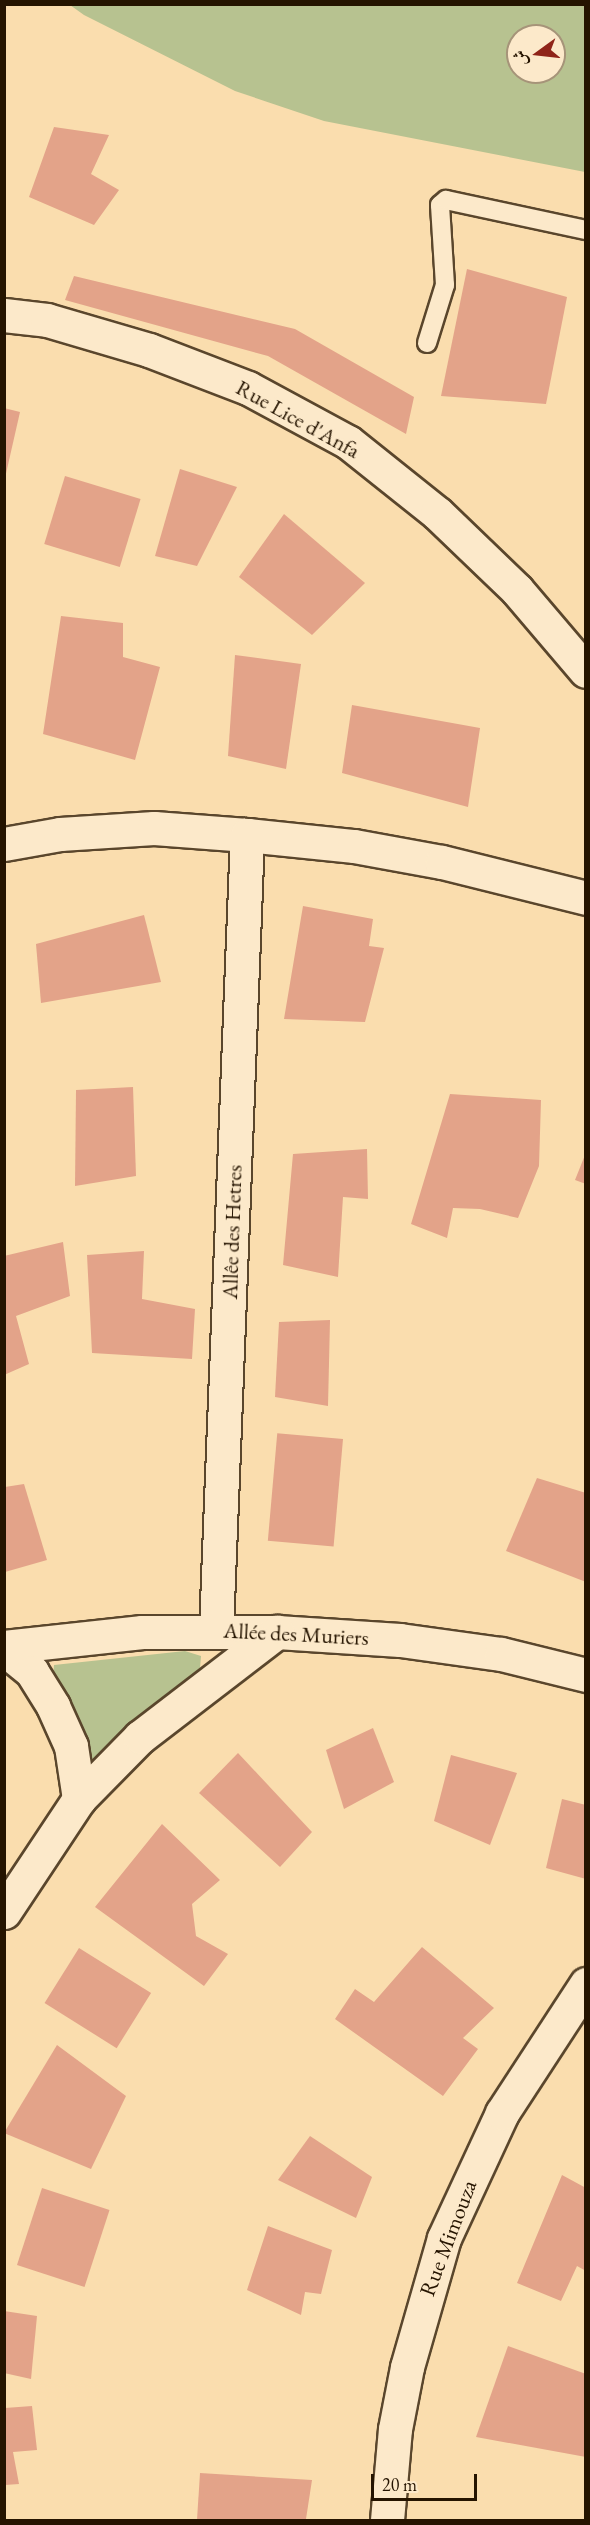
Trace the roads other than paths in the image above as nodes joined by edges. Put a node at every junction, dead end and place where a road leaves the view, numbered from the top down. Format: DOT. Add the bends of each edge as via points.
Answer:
graph roads {
  1 [pos="585,230"];
  2 [pos="4,315"];
  3 [pos="427,343"];
  4 [pos="585,671"];
  5 [pos="247,835"];
  6 [pos="4,844"];
  7 [pos="585,898"];
  8 [pos="216,1629"];
  9 [pos="277,1632"];
  10 [pos="4,1648"];
  11 [pos="585,1675"];
  12 [pos="80,1799"];
  13 [pos="4,1912"];
  14 [pos="585,1984"];
  15 [pos="387,2520"];
  1 -- 3 [label="lane" via="446,200 440,205 445,285"];
  2 -- 4 [label="street, Rue Lice d'Anfa" via="47,320 149,350 248,388 348,442 461,536 517,590"];
  5 -- 6 [label="street" via="154,828 60,834"];
  5 -- 7 [label="street" via="354,846 431,860"];
  5 -- 8 [label="street, Allêe des Hetres"];
  8 -- 9 [label="street, Allée des Muriers"];
  8 -- 10 [label="street, Allée des Muriers" via="61,1638"];
  9 -- 11 [label="street, Allée des Muriers" via="400,1640 501,1654"];
  9 -- 12 [label="street" via="140,1737"];
  10 -- 12 [label="street" via="32,1672 53,1706 70,1746"];
  12 -- 13 [label="street"];
  14 -- 15 [label="street, Rue Mimouza" via="502,2113 444,2238 407,2367 395,2429"];
}
